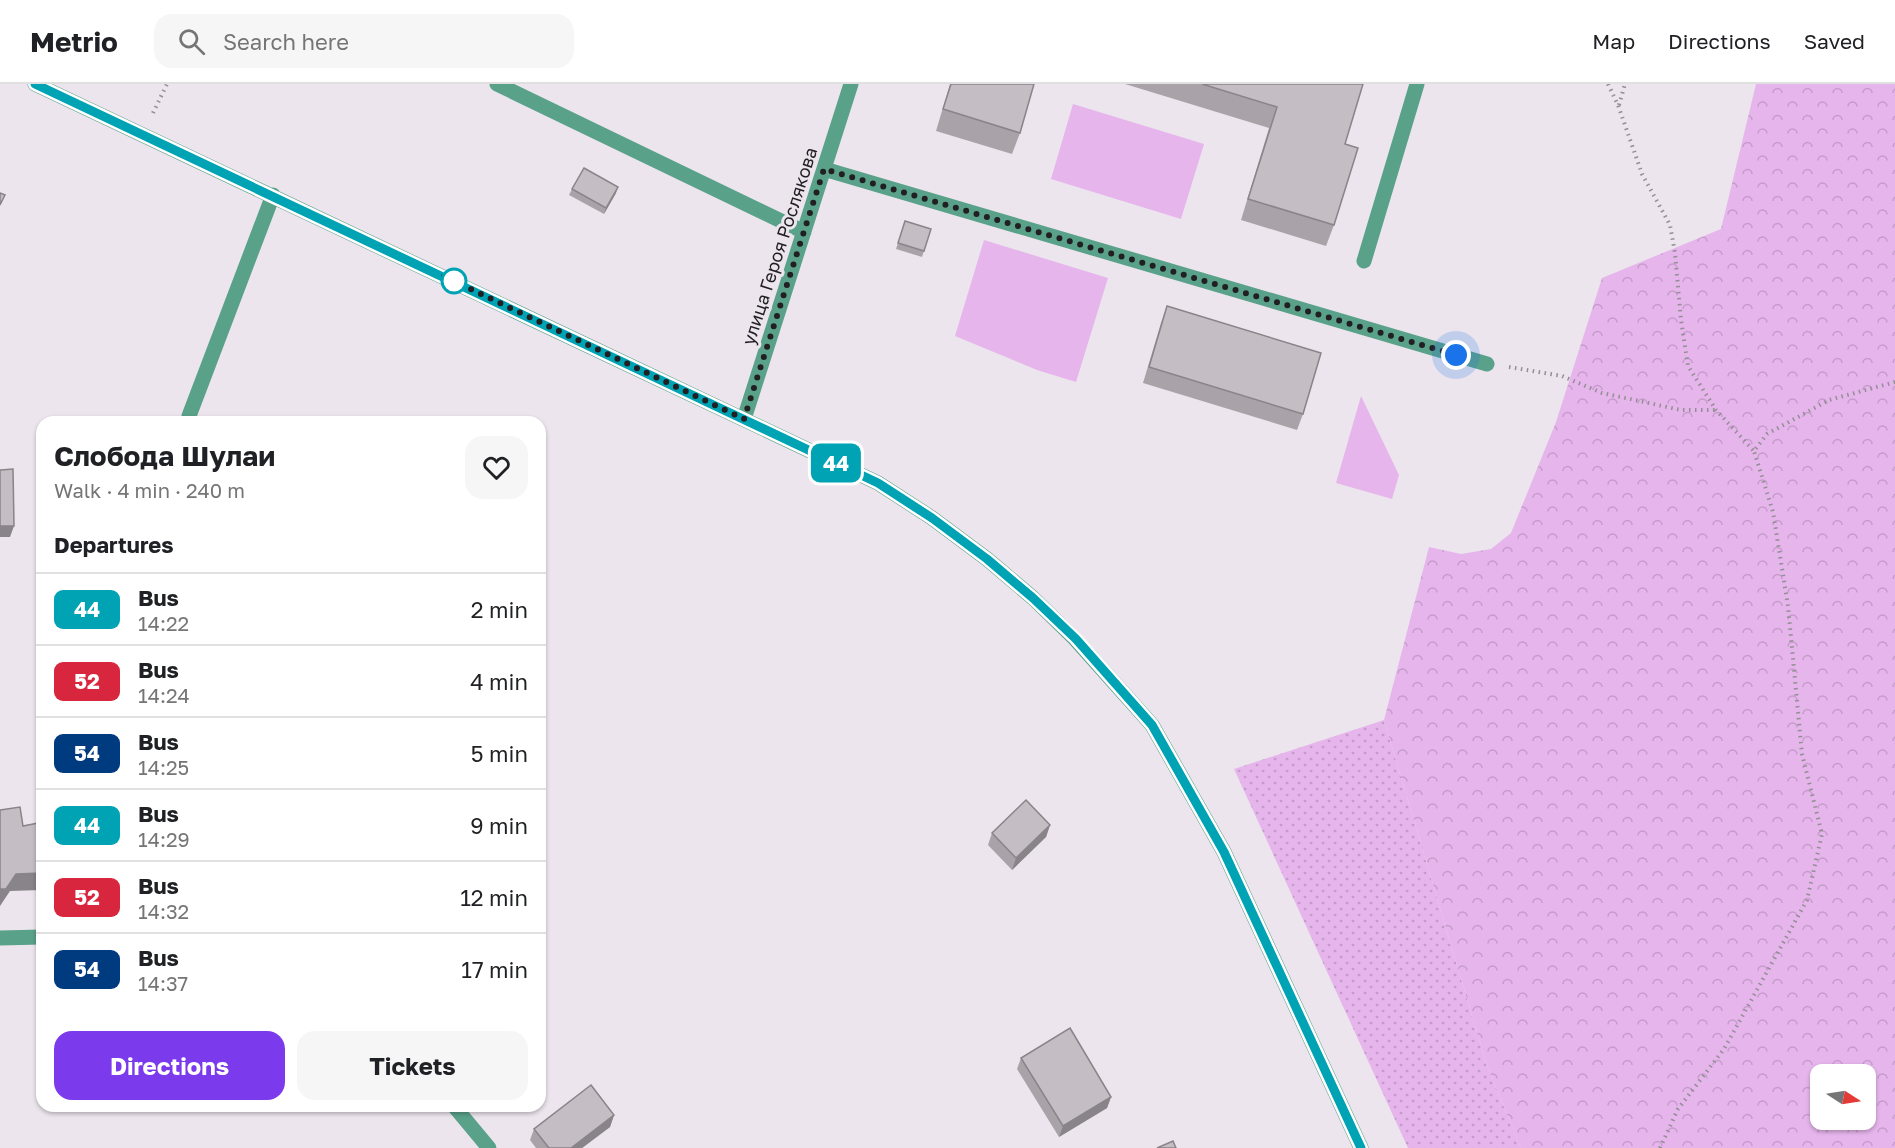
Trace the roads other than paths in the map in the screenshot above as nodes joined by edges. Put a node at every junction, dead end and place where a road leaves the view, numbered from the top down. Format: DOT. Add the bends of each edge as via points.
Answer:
graph roads {
  1 [pos="35,84"];
  2 [pos="851,84"];
  3 [pos="1417,84"];
  4 [pos="503,85"];
  5 [pos="824,169"];
  6 [pos="273,195"];
  7 [pos="804,232"];
  8 [pos="1364,261"];
  9 [pos="1487,364"];
  10 [pos="189,416"];
  11 [pos="744,419"];
  12 [pos="36,937"];
  13 [pos="0,938"];
  14 [pos="459,1112"];
  15 [pos="489,1148"];
  16 [pos="1361,1148"];
  1 -- 6 [label="street"];
  2 -- 5 [label="street, улица Героя Рослякова"];
  3 -- 8 [label="street"];
  4 -- 7 [label="street"];
  5 -- 7 [label="street, улица Героя Рослякова"];
  5 -- 9 [label="street"];
  6 -- 10 [label="street"];
  6 -- 11 [label="street"];
  7 -- 11 [label="street, улица Героя Рослякова"];
  11 -- 16 [label="street" via="878,483 978,552 1076,639 1152,725 1224,852"];
  12 -- 13 [label="street"];
  14 -- 15 [label="street"];
}
